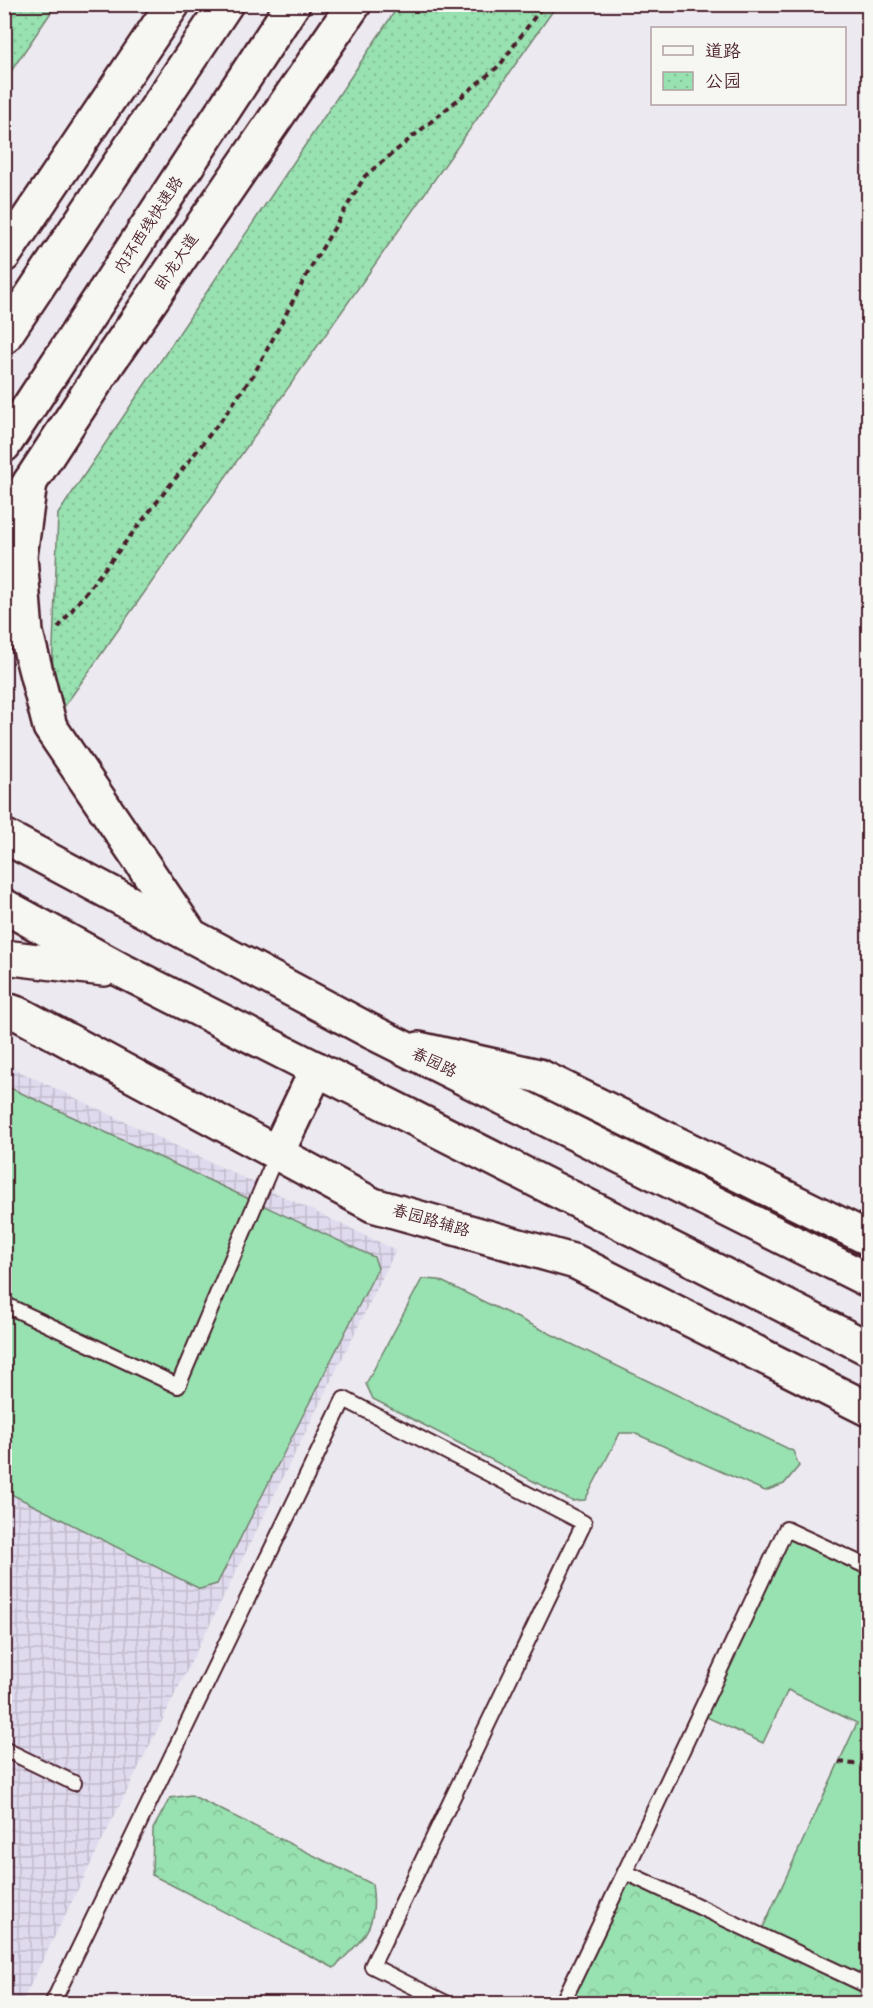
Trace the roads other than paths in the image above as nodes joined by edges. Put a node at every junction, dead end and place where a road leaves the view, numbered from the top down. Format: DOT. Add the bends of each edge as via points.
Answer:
graph roads {
  1 [pos="173,4"];
  2 [pos="226,4"];
  3 [pos="293,4"];
  4 [pos="354,4"];
  5 [pos="4,255"];
  6 [pos="4,337"];
  7 [pos="4,445"];
  8 [pos="30,482"];
  9 [pos="4,522"];
  10 [pos="4,836"];
  11 [pos="4,906"];
  12 [pos="191,934"];
  13 [pos="4,957"];
  14 [pos="121,970"];
  15 [pos="4,1009"];
  16 [pos="396,1044"];
  17 [pos="317,1069"];
  18 [pos="277,1153"];
  19 [pos="868,1238"];
  20 [pos="868,1280"];
  21 [pos="4,1304"];
  22 [pos="868,1348"];
  23 [pos="868,1409"];
  24 [pos="868,1567"];
  25 [pos="4,1749"];
  26 [pos="74,1783"];
  27 [pos="625,1872"];
  28 [pos="868,1986"];
  29 [pos="56,2004"];
  30 [pos="448,2004"];
  31 [pos="562,2004"];
  1 -- 5 [label="main road"];
  2 -- 6 [label="main road"];
  3 -- 7 [label="main road, 内环西线快速路"];
  4 -- 8 [label="main road, 卧龙大道"];
  8 -- 9 [label="main road, 卧龙大道"];
  8 -- 12 [label="main road" via="20,556 26,633 50,727"];
  10 -- 12 [label="main road, 春园路"];
  11 -- 14 [label="main road"];
  12 -- 16 [label="main road, 春园路"];
  13 -- 14 [label="main road"];
  14 -- 17 [label="main road"];
  15 -- 18 [label="main road, 春园路辅路"];
  16 -- 19 [label="main road" via="539,1076"];
  16 -- 20 [label="main road, 春园路"];
  17 -- 18 [label="main road"];
  17 -- 22 [label="main road"];
  18 -- 21 [label="lane" via="178,1386"];
  18 -- 23 [label="main road, 春园路辅路" via="373,1205 576,1262"];
  24 -- 27 [label="lane" via="786,1529"];
  25 -- 26 [label="lane"];
  27 -- 28 [label="lane"];
  27 -- 31 [label="lane"];
  29 -- 30 [label="lane" via="53,2002 344,1399 584,1523 372,1966"];
}
